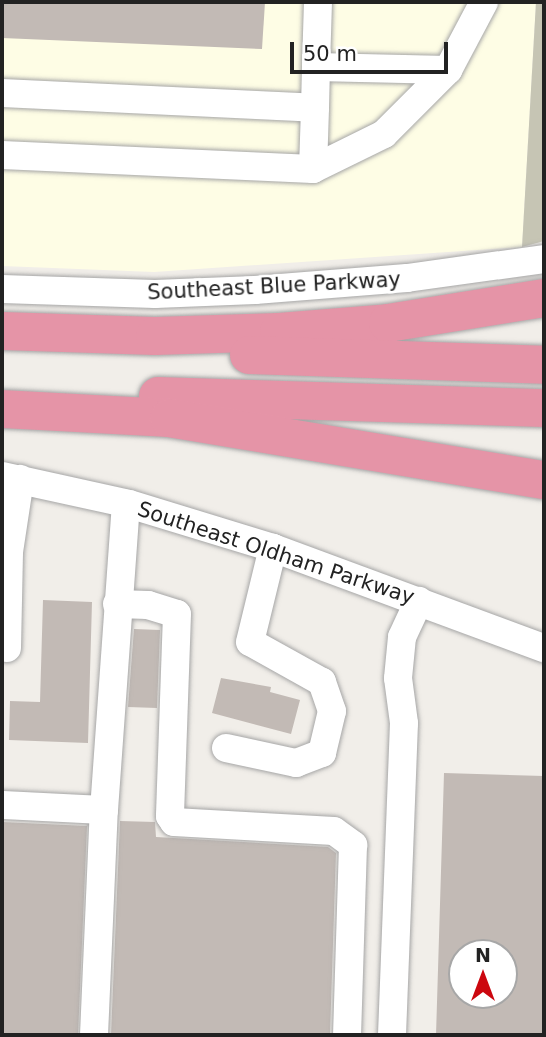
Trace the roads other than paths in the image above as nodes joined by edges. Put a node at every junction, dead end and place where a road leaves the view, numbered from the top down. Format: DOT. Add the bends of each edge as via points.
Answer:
graph roads {
  1 [pos="318,2"];
  2 [pos="484,2"];
  3 [pos="316,66"];
  4 [pos="448,70"];
  5 [pos="2,93"];
  6 [pos="315,108"];
  7 [pos="2,155"];
  8 [pos="313,169"];
  9 [pos="544,259"];
  10 [pos="2,289"];
  11 [pos="544,299"];
  12 [pos="2,331"];
  13 [pos="2,347"];
  14 [pos="544,365"];
  15 [pos="2,392"];
  16 [pos="544,408"];
  17 [pos="2,409"];
  18 [pos="11,478"];
  19 [pos="544,480"];
  20 [pos="126,504"];
  21 [pos="273,548"];
  22 [pos="419,601"];
  23 [pos="130,604"];
  24 [pos="8,648"];
  25 [pos="544,648"];
  26 [pos="226,748"];
  27 [pos="2,805"];
  28 [pos="104,810"];
  29 [pos="94,1035"];
  30 [pos="347,1035"];
  31 [pos="392,1035"];
  1 -- 3 [label="street"];
  2 -- 4 [label="street"];
  3 -- 4 [label="street"];
  3 -- 6 [label="street"];
  4 -- 8 [label="street" via="384,134"];
  5 -- 6 [label="street"];
  6 -- 8 [label="street"];
  7 -- 8 [label="street"];
  9 -- 10 [label="street, Southeast Blue Parkway" via="407,278 255,290 155,294"];
  11 -- 12 [label="highway" via="401,321 279,332 155,336"];
  13 -- 14 [label="highway"];
  15 -- 16 [label="highway"];
  17 -- 19 [label="highway" via="169,418"];
  18 -- 20 [label="street, Southeast Oldham Parkway"];
  18 -- 24 [label="street"];
  20 -- 21 [label="street, Southeast Oldham Parkway"];
  20 -- 23 [label="street"];
  21 -- 22 [label="street, Southeast Oldham Parkway"];
  21 -- 26 [label="street" via="250,642 322,682 332,711 322,753 296,763"];
  22 -- 25 [label="street, Southeast Oldham Parkway"];
  22 -- 31 [label="street" via="402,637 398,678 404,723"];
  23 -- 28 [label="street"];
  23 -- 30 [label="street" via="177,614 173,822 334,831 348,836 353,845"];
  27 -- 28 [label="street"];
  28 -- 29 [label="street"];
}
